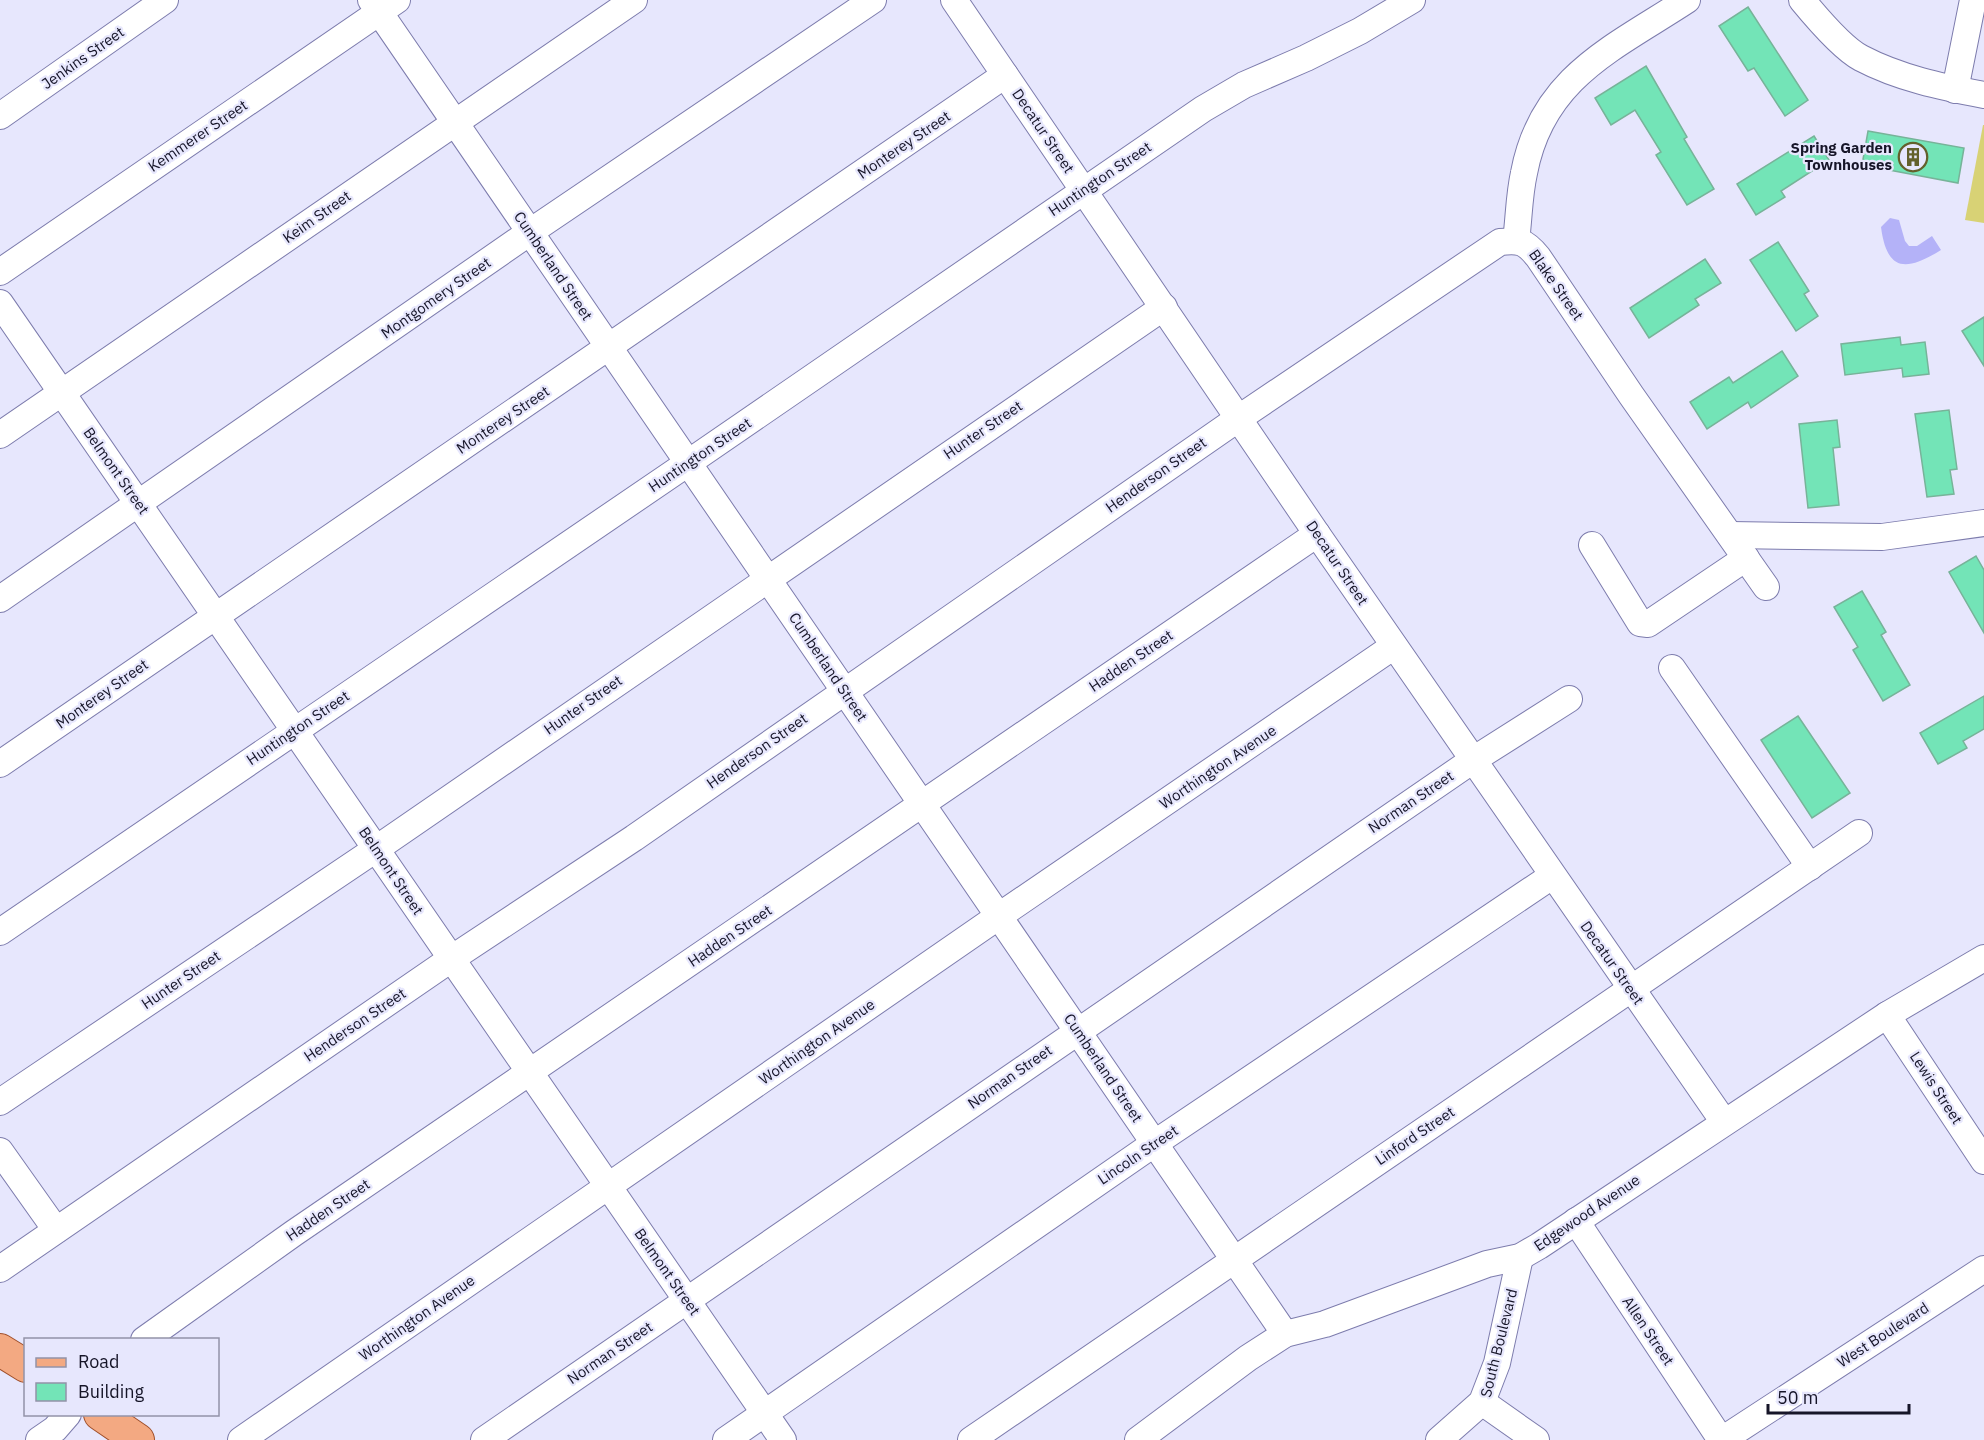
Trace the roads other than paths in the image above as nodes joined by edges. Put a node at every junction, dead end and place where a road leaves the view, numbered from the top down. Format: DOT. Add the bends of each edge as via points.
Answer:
graph roads {
  1 [pos="165,0"];
  2 [pos="634,0"];
  3 [pos="873,0"];
  4 [pos="954,0"];
  5 [pos="1413,0"];
  6 [pos="1687,0"];
  7 [pos="1802,0"];
  8 [pos="1973,0"];
  9 [pos="382,4"];
  10 [pos="1005,75"];
  11 [pos="1955,90"];
  12 [pos="1984,95"];
  13 [pos="0,116"];
  14 [pos="455,122"];
  15 [pos="1084,190"];
  16 [pos="530,232"];
  17 [pos="1516,241"];
  18 [pos="0,272"];
  19 [pos="0,303"];
  20 [pos="1164,307"];
  21 [pos="609,347"];
  22 [pos="62,393"];
  23 [pos="1239,418"];
  24 [pos="0,435"];
  25 [pos="688,463"];
  26 [pos="139,504"];
  27 [pos="1984,523"];
  28 [pos="1317,534"];
  29 [pos="1730,535"];
  30 [pos="1592,545"];
  31 [pos="1746,558"];
  32 [pos="767,578"];
  33 [pos="1766,587"];
  34 [pos="0,599"];
  35 [pos="215,615"];
  36 [pos="1394,646"];
  37 [pos="1672,668"];
  38 [pos="844,690"];
  39 [pos="1569,699"];
  40 [pos="295,731"];
  41 [pos="1473,760"];
  42 [pos="0,764"];
  43 [pos="922,804"];
  44 [pos="1859,833"];
  45 [pos="376,849"];
  46 [pos="1810,867"];
  47 [pos="1552,876"];
  48 [pos="999,916"];
  49 [pos="0,932"];
  50 [pos="1984,958"];
  51 [pos="452,959"];
  52 [pos="1630,989"];
  53 [pos="1887,1014"];
  54 [pos="1077,1030"];
  55 [pos="530,1072"];
  56 [pos="0,1102"];
  57 [pos="1724,1122"];
  58 [pos="1155,1143"];
  59 [pos="0,1151"];
  60 [pos="1984,1161"];
  61 [pos="608,1186"];
  62 [pos="1576,1221"];
  63 [pos="56,1230"];
  64 [pos="1520,1257"];
  65 [pos="1234,1259"];
  66 [pos="0,1269"];
  67 [pos="1984,1269"];
  68 [pos="687,1301"];
  69 [pos="1285,1334"];
  70 [pos="147,1338"];
  71 [pos="0,1350"];
  72 [pos="24,1365"];
  73 [pos="1482,1402"];
  74 [pos="765,1414"];
  75 [pos="66,1416"];
  76 [pos="103,1416"];
  77 [pos="39,1440"];
  78 [pos="138,1440"];
  79 [pos="241,1440"];
  80 [pos="484,1440"];
  81 [pos="726,1440"];
  82 [pos="783,1440"];
  83 [pos="971,1440"];
  84 [pos="1138,1440"];
  85 [pos="1439,1440"];
  86 [pos="1536,1440"];
  87 [pos="1721,1440"];
  1 -- 13 [label="street, Jenkins Street"];
  2 -- 14 [label="street, Keim Street"];
  3 -- 16 [label="street, Montgomery Street"];
  4 -- 10 [label="street, Decatur Street"];
  5 -- 15 [label="street, Huntington Street" via="1360,32 1244,85"];
  6 -- 17 [label="street, Blake Street" via="1587,65 1554,101 1531,146"];
  7 -- 11 [label="street" via="1859,58"];
  8 -- 11 [label="street"];
  9 -- 14 [label="street, Cumberland Street"];
  9 -- 18 [label="street, Kemmerer Street"];
  10 -- 15 [label="street, Decatur Street"];
  10 -- 21 [label="street, Monterey Street"];
  11 -- 12 [label="street"];
  14 -- 16 [label="street, Cumberland Street"];
  14 -- 22 [label="street, Keim Street"];
  15 -- 20 [label="street, Decatur Street"];
  15 -- 25 [label="street, Huntington Street"];
  16 -- 21 [label="street, Cumberland Street"];
  16 -- 26 [label="street, Montgomery Street"];
  17 -- 23 [label="street, Henderson Street" via="1500,242"];
  17 -- 29 [label="street, Blake Street" via="1528,245 1538,257"];
  19 -- 22 [label="street, Belmont Street"];
  20 -- 23 [label="street, Decatur Street"];
  20 -- 32 [label="street, Hunter Street"];
  21 -- 25 [label="street, Cumberland Street"];
  21 -- 35 [label="street, Monterey Street"];
  22 -- 24 [label="street, Keim Street"];
  22 -- 26 [label="street, Belmont Street"];
  23 -- 28 [label="street, Decatur Street"];
  23 -- 38 [label="street, Henderson Street"];
  25 -- 32 [label="street, Cumberland Street"];
  25 -- 40 [label="street, Huntington Street"];
  26 -- 34 [label="street, Montgomery Street"];
  26 -- 35 [label="street, Belmont Street"];
  27 -- 29 [label="street" via="1882,537"];
  28 -- 36 [label="street, Decatur Street"];
  28 -- 43 [label="street, Hadden Street"];
  29 -- 31 [label="street, Blake Street"];
  30 -- 31 [label="street" via="1640,623 1648,624"];
  31 -- 33 [label="street, Blake Street"];
  32 -- 38 [label="street, Cumberland Street"];
  32 -- 45 [label="street, Hunter Street"];
  35 -- 40 [label="street, Belmont Street"];
  35 -- 42 [label="street, Monterey Street"];
  36 -- 41 [label="street, Decatur Street"];
  36 -- 48 [label="street, Worthington Avenue"];
  37 -- 46 [label="street"];
  38 -- 43 [label="street, Cumberland Street"];
  38 -- 51 [label="street, Henderson Street" via="634,838"];
  39 -- 41 [label="street, Norman Street"];
  40 -- 45 [label="street, Belmont Street"];
  40 -- 49 [label="street, Huntington Street"];
  41 -- 47 [label="street, Decatur Street"];
  41 -- 54 [label="street, Norman Street"];
  43 -- 48 [label="street, Cumberland Street"];
  43 -- 55 [label="street, Hadden Street"];
  44 -- 46 [label="street, Linford Street"];
  45 -- 51 [label="street, Belmont Street"];
  45 -- 56 [label="street, Hunter Street"];
  46 -- 52 [label="street, Linford Street"];
  47 -- 52 [label="street, Decatur Street"];
  47 -- 58 [label="street, Lincoln Street"];
  48 -- 54 [label="street, Cumberland Street"];
  48 -- 61 [label="street, Worthington Avenue"];
  50 -- 53 [label="street, Edgewood Avenue"];
  51 -- 55 [label="street, Belmont Street"];
  51 -- 63 [label="street, Henderson Street"];
  52 -- 57 [label="street, Decatur Street"];
  52 -- 65 [label="street, Linford Street"];
  53 -- 57 [label="street, Edgewood Avenue"];
  53 -- 60 [label="street, Lewis Street"];
  54 -- 58 [label="street, Cumberland Street"];
  54 -- 68 [label="street, Norman Street"];
  55 -- 61 [label="street, Belmont Street"];
  55 -- 70 [label="street, Hadden Street"];
  57 -- 62 [label="street, Edgewood Avenue"];
  58 -- 65 [label="street, Cumberland Street"];
  58 -- 74 [label="street, Lincoln Street"];
  59 -- 63 [label="street"];
  61 -- 68 [label="street, Belmont Street"];
  61 -- 79 [label="street, Worthington Avenue"];
  62 -- 64 [label="street, Edgewood Avenue"];
  62 -- 87 [label="street, Allen Street"];
  63 -- 66 [label="street, Henderson Street"];
  64 -- 69 [label="street, Edgewood Avenue" via="1487,1264 1325,1324"];
  64 -- 73 [label="street, South Boulevard" via="1497,1363"];
  65 -- 69 [label="street, Cumberland Street"];
  65 -- 83 [label="street, Linford Street"];
  67 -- 87 [label="street, West Boulevard"];
  68 -- 74 [label="street, Belmont Street"];
  68 -- 80 [label="street, Norman Street"];
  69 -- 84 [label="street, Edgewood Avenue"];
  71 -- 72 [label="main road"];
  73 -- 85 [label="street"];
  73 -- 86 [label="street, South Boulevard"];
  74 -- 81 [label="street, Lincoln Street"];
  74 -- 82 [label="street, Belmont Street"];
  75 -- 77 [label="street"];
  76 -- 78 [label="main road"];
}
